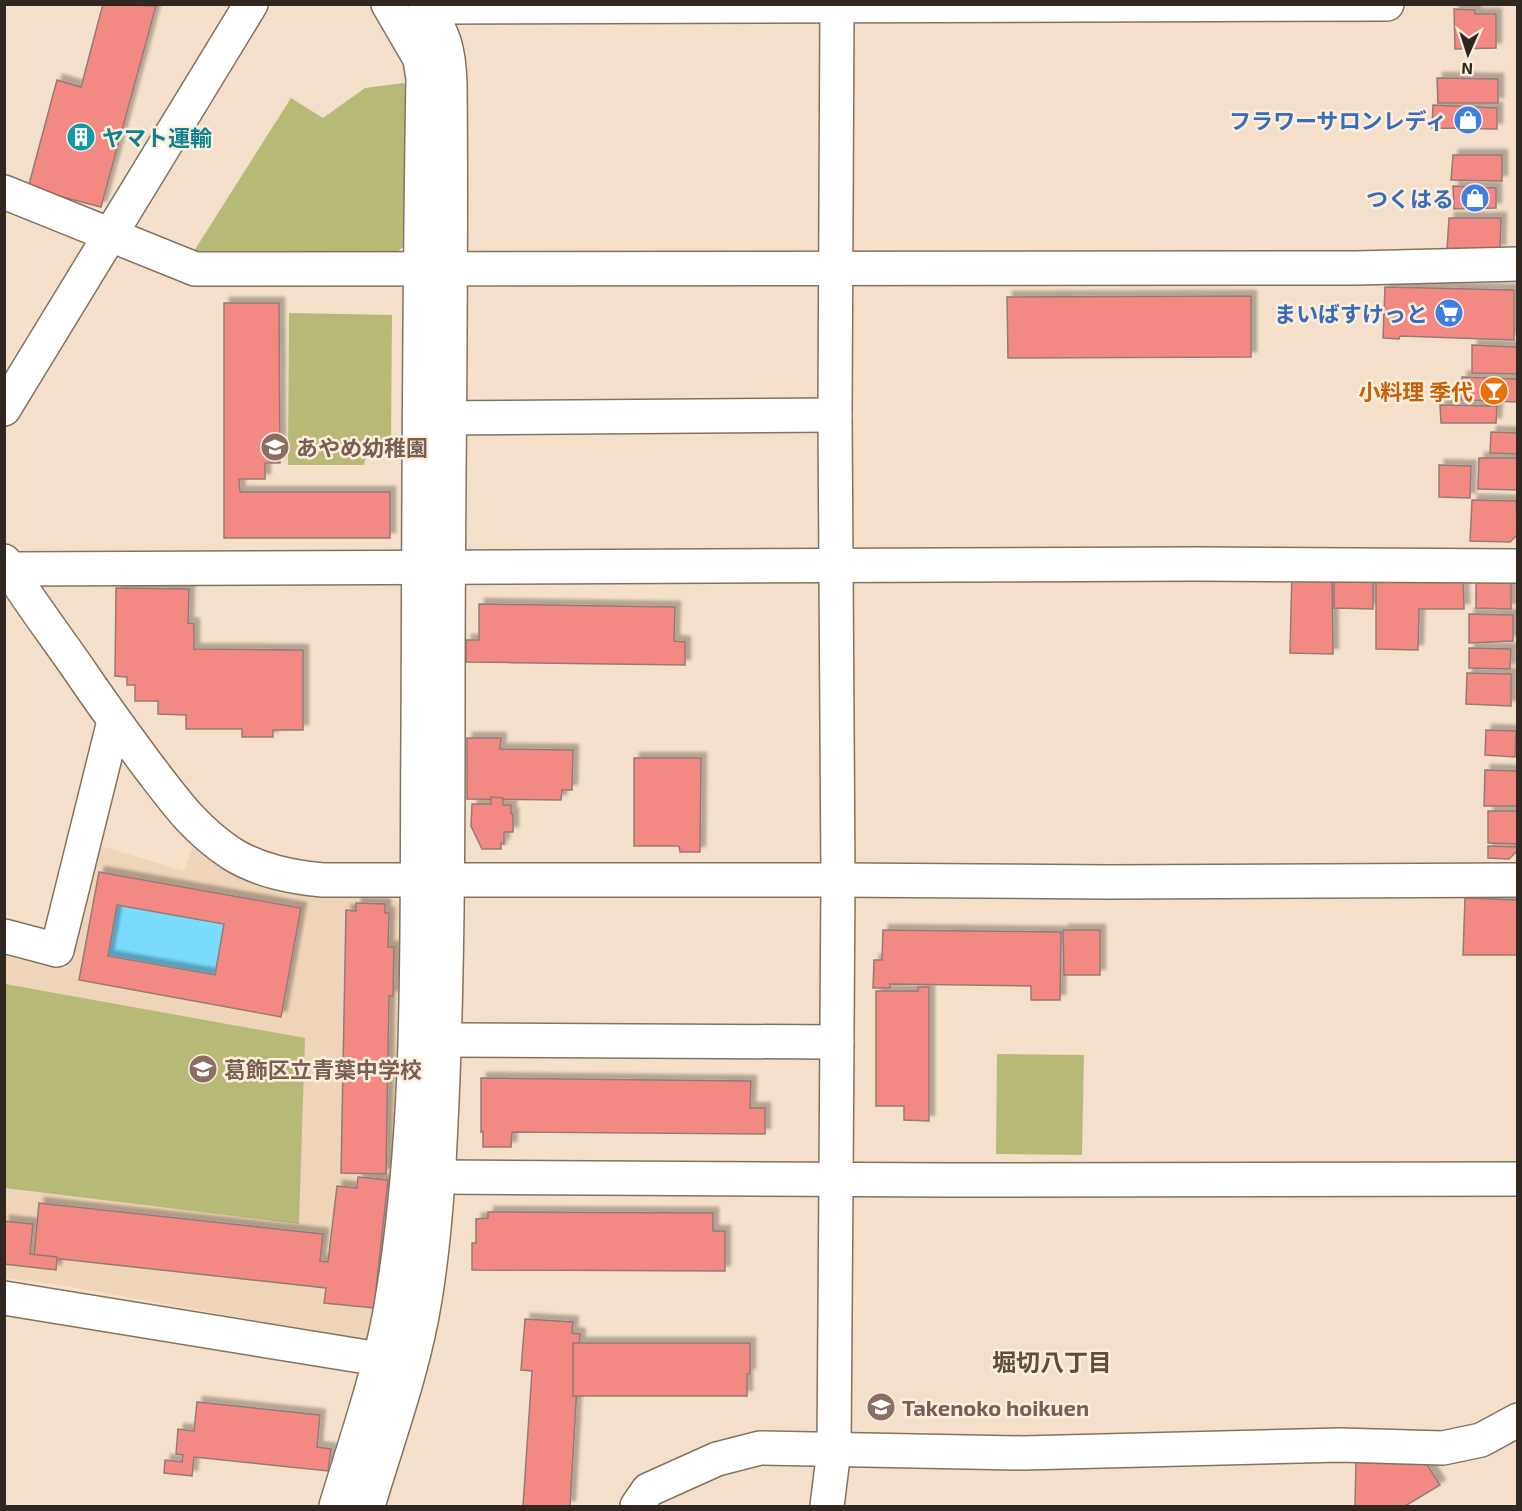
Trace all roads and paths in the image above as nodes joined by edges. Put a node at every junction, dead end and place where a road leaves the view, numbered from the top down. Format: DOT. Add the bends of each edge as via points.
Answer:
graph roads {
  1 [pos="251,4"];
  2 [pos="388,4"];
  3 [pos="1387,4"];
  4 [pos="837,5"];
  5 [pos="426,6"];
  6 [pos="4,192"];
  7 [pos="111,234"];
  8 [pos="1518,264"];
  9 [pos="420,269"];
  10 [pos="452,269"];
  11 [pos="837,269"];
  12 [pos="4,409"];
  13 [pos="835,415"];
  14 [pos="434,418"];
  15 [pos="7,565"];
  16 [pos="837,565"];
  17 [pos="434,566"];
  18 [pos="1518,566"];
  19 [pos="114,721"];
  20 [pos="838,880"];
  21 [pos="1518,880"];
  22 [pos="432,881"];
  23 [pos="4,936"];
  24 [pos="445,1040"];
  25 [pos="837,1042"];
  26 [pos="439,1177"];
  27 [pos="836,1179"];
  28 [pos="1518,1179"];
  29 [pos="4,1298"];
  30 [pos="379,1359"];
  31 [pos="1518,1420"];
  32 [pos="834,1450"];
  33 [pos="336,1506"];
  34 [pos="368,1506"];
  35 [pos="637,1506"];
  36 [pos="827,1506"];
  1 -- 7 [label="street"];
  2 -- 9 [label="street" via="420,59 423,79"];
  3 -- 4 [label="street"];
  4 -- 5 [label="street"];
  4 -- 11 [label="street"];
  5 -- 10 [label="street" via="450,58"];
  6 -- 7 [label="street"];
  7 -- 9 [label="street" via="195,269"];
  7 -- 12 [label="street"];
  8 -- 11 [label="street"];
  9 -- 10 [label="street"];
  9 -- 14 [label="street"];
  10 -- 11 [label="street"];
  10 -- 14 [label="street"];
  11 -- 13 [label="street"];
  13 -- 14 [label="street"];
  13 -- 16 [label="street"];
  14 -- 17 [label="street"];
  15 -- 17 [label="street"];
  15 -- 19 [label="street"];
  16 -- 17 [label="street"];
  16 -- 18 [label="street"];
  16 -- 20 [label="street"];
  17 -- 22 [label="street"];
  19 -- 22 [label="street" via="184,813 243,860 273,873 298,878"];
  19 -- 23 [label="street" via="57,950"];
  20 -- 21 [label="street"];
  20 -- 22 [label="street"];
  20 -- 25 [label="street"];
  22 -- 24 [label="street"];
  22 -- 30 [label="street" via="415,1037 408,1174 397,1269"];
  24 -- 25 [label="street"];
  24 -- 26 [label="street"];
  25 -- 27 [label="street"];
  26 -- 27 [label="street"];
  26 -- 34 [label="street" via="425,1300"];
  27 -- 28 [label="street"];
  27 -- 32 [label="street"];
  29 -- 30 [label="street"];
  30 -- 33 [label="street"];
  31 -- 32 [label="street" via="1481,1440 1443,1448 1340,1445 1023,1454"];
  32 -- 35 [label="street" via="760,1448 717,1459 648,1490"];
  32 -- 36 [label="street"];
}
